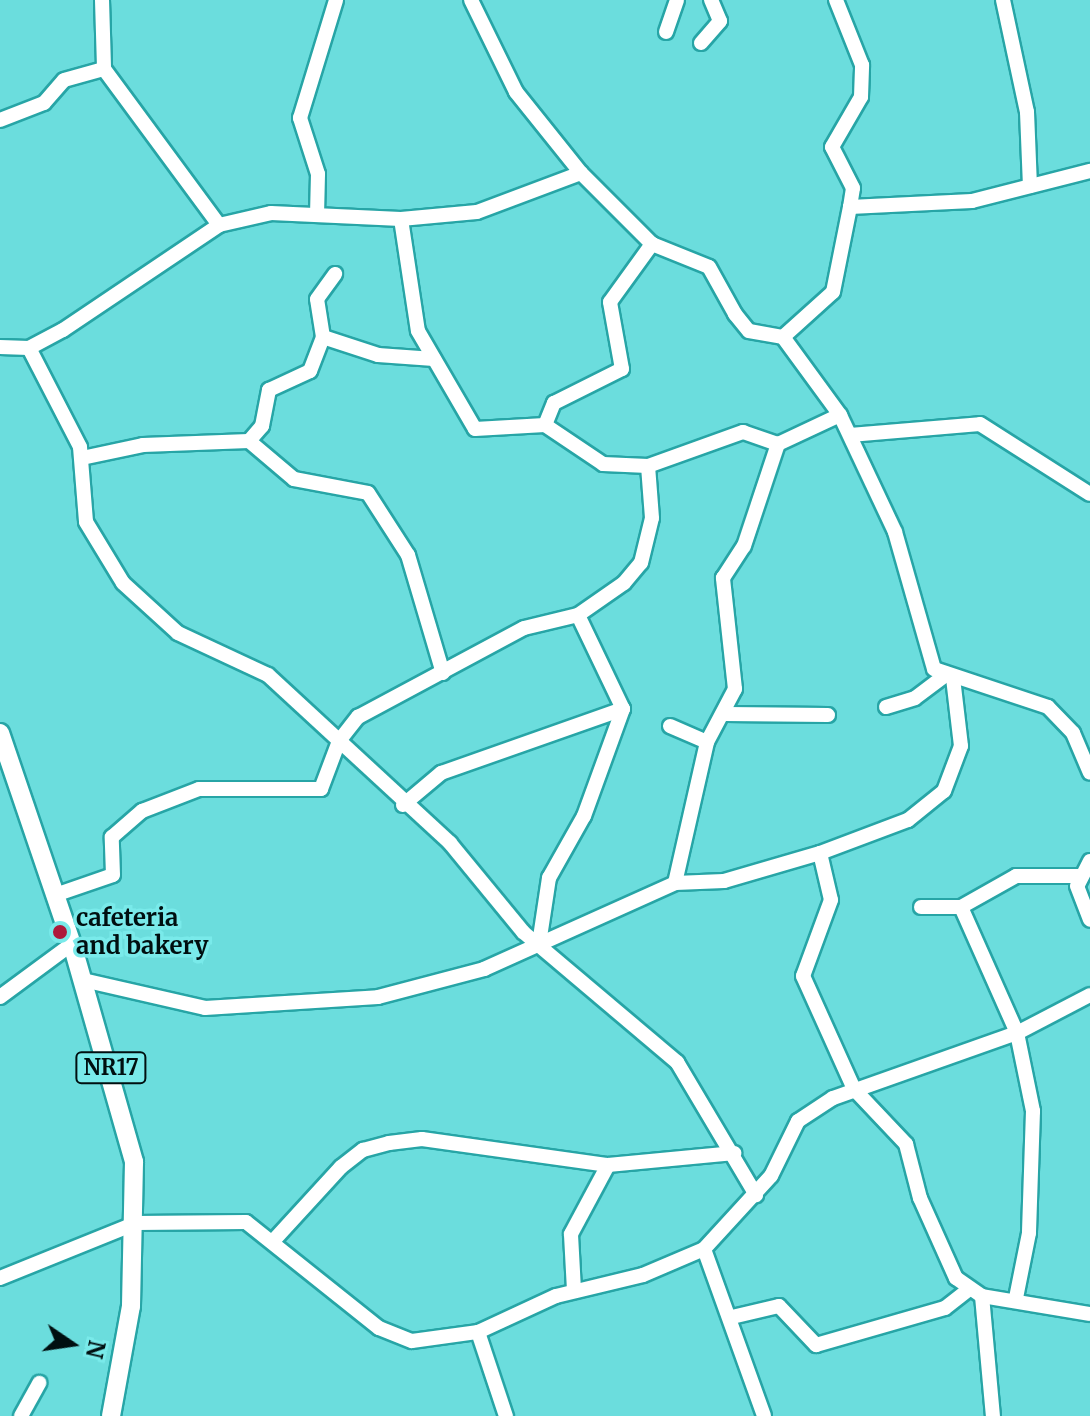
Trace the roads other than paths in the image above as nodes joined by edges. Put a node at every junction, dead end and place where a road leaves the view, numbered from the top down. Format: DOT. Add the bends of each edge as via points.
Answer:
graph roads {
  1 [pos="102,0"];
  2 [pos="336,0"];
  3 [pos="471,0"];
  4 [pos="677,0"];
  5 [pos="711,0"];
  6 [pos="836,0"];
  7 [pos="1003,0"];
  8 [pos="666,32"];
  9 [pos="701,43"];
  10 [pos="104,69"];
  11 [pos="0,120"];
  12 [pos="1090,171"];
  13 [pos="581,173"];
  14 [pos="1030,186"];
  15 [pos="850,207"];
  16 [pos="317,215"];
  17 [pos="401,219"];
  18 [pos="219,225"];
  19 [pos="652,244"];
  20 [pos="335,274"];
  21 [pos="323,337"];
  22 [pos="783,337"];
  23 [pos="0,347"];
  24 [pos="29,348"];
  25 [pos="434,359"];
  26 [pos="840,415"];
  27 [pos="545,425"];
  28 [pos="850,435"];
  29 [pos="249,441"];
  30 [pos="778,444"];
  31 [pos="82,458"];
  32 [pos="648,466"];
  33 [pos="1090,494"];
  34 [pos="578,615"];
  35 [pos="443,673"];
  36 [pos="949,677"];
  37 [pos="886,707"];
  38 [pos="623,709"];
  39 [pos="726,714"];
  40 [pos="828,715"];
  41 [pos="670,726"];
  42 [pos="0,733"];
  43 [pos="339,741"];
  44 [pos="707,742"];
  45 [pos="1085,754"];
  46 [pos="1090,773"];
  47 [pos="403,805"];
  48 [pos="820,853"];
  49 [pos="1090,861"];
  50 [pos="1078,876"];
  51 [pos="675,883"];
  52 [pos="55,895"];
  53 [pos="921,907"];
  54 [pos="961,907"];
  55 [pos="1090,920"];
  56 [pos="72,944"];
  57 [pos="539,944"];
  58 [pos="83,980"];
  59 [pos="1090,995"];
  60 [pos="0,997"];
  61 [pos="1017,1033"];
  62 [pos="854,1089"];
  63 [pos="734,1153"];
  64 [pos="608,1165"];
  65 [pos="756,1195"];
  66 [pos="136,1223"];
  67 [pos="275,1239"];
  68 [pos="704,1249"];
  69 [pos="0,1278"];
  70 [pos="574,1290"];
  71 [pos="975,1294"];
  72 [pos="1016,1298"];
  73 [pos="1090,1314"];
  74 [pos="732,1317"];
  75 [pos="478,1332"];
  76 [pos="39,1383"];
  77 [pos="21,1416"];
  78 [pos="111,1416"];
  79 [pos="506,1416"];
  80 [pos="764,1416"];
  81 [pos="993,1416"];
  1 -- 10 [label="street"];
  2 -- 16 [label="street" via="300,118 318,174"];
  3 -- 13 [label="street" via="516,92"];
  4 -- 8 [label="street"];
  5 -- 9 [label="street" via="720,21"];
  6 -- 15 [label="street" via="862,65 861,97 832,147 853,188"];
  7 -- 14 [label="street" via="1027,112"];
  10 -- 11 [label="street" via="64,80 44,103"];
  10 -- 18 [label="street"];
  12 -- 14 [label="street"];
  13 -- 17 [label="street" via="508,205"];
  13 -- 19 [label="street"];
  14 -- 15 [label="street" via="972,201"];
  15 -- 22 [label="street" via="833,292"];
  16 -- 17 [label="street"];
  16 -- 18 [label="street" via="262,214"];
  17 -- 25 [label="street" via="418,331"];
  18 -- 24 [label="street"];
  19 -- 22 [label="street" via="709,267 749,331"];
  19 -- 27 [label="street" via="610,302 622,369 554,403"];
  20 -- 21 [label="street" via="317,299"];
  21 -- 25 [label="street" via="378,355"];
  21 -- 29 [label="street" via="310,371 269,390 262,426"];
  22 -- 26 [label="street"];
  23 -- 24 [label="street"];
  24 -- 31 [label="street"];
  25 -- 27 [label="street" via="475,429"];
  26 -- 28 [label="street"];
  26 -- 30 [label="street"];
  27 -- 32 [label="street" via="603,464"];
  28 -- 33 [label="street" via="980,424"];
  28 -- 36 [label="street" via="895,532 934,669"];
  29 -- 31 [label="street" via="143,445"];
  29 -- 35 [label="street" via="294,479 352,486 376,502 422,589"];
  30 -- 32 [label="street" via="743,432"];
  30 -- 39 [label="street" via="760,506 719,594 735,689"];
  31 -- 43 [label="street" via="86,522 123,583 178,633 268,675"];
  32 -- 34 [label="street" via="654,496 641,563"];
  34 -- 35 [label="street" via="524,628"];
  34 -- 38 [label="street"];
  35 -- 43 [label="street" via="358,717"];
  36 -- 37 [label="street" via="915,698"];
  36 -- 45 [label="street" via="1048,707 1062,718"];
  36 -- 48 [label="street" via="961,746 944,791 908,820"];
  38 -- 47 [label="street" via="441,773"];
  38 -- 57 [label="street" via="584,816 552,870"];
  39 -- 40 [label="street"];
  39 -- 44 [label="street"];
  41 -- 44 [label="street"];
  42 -- 52 [label="main road, NR17"];
  43 -- 47 [label="street"];
  43 -- 52 [label="street" via="321,789 199,789 142,811 112,837 113,875"];
  44 -- 51 [label="street"];
  45 -- 46 [label="street"];
  47 -- 57 [label="street" via="450,843"];
  48 -- 51 [label="street" via="724,881"];
  48 -- 62 [label="street" via="831,900 803,976"];
  49 -- 50 [label="street"];
  50 -- 54 [label="street" via="1016,876"];
  50 -- 55 [label="street"];
  51 -- 57 [label="street" via="585,929"];
  52 -- 56 [label="main road, NR17"];
  53 -- 54 [label="street"];
  54 -- 61 [label="street"];
  56 -- 58 [label="main road, NR17"];
  56 -- 60 [label="street"];
  57 -- 58 [label="street" via="454,979 324,1002 205,1008"];
  57 -- 63 [label="street" via="677,1062"];
  58 -- 66 [label="main road, NR17" via="130,1137"];
  59 -- 61 [label="street"];
  61 -- 62 [label="street"];
  61 -- 72 [label="street" via="1033,1111 1033,1165"];
  62 -- 65 [label="street" via="788,1131"];
  62 -- 71 [label="street" via="906,1144 920,1198"];
  63 -- 64 [label="street"];
  63 -- 65 [label="street"];
  64 -- 67 [label="street" via="422,1139 389,1143 363,1150 341,1167"];
  64 -- 70 [label="street" via="571,1234"];
  65 -- 68 [label="street"];
  66 -- 67 [label="street" via="246,1222"];
  66 -- 69 [label="street"];
  66 -- 78 [label="main road, NR17" via="131,1306"];
  67 -- 75 [label="street" via="379,1328 412,1341"];
  68 -- 70 [label="street" via="643,1275"];
  68 -- 74 [label="street"];
  70 -- 75 [label="street"];
  71 -- 72 [label="street"];
  71 -- 74 [label="street" via="945,1308 816,1345 779,1306"];
  71 -- 81 [label="street"];
  72 -- 73 [label="street"];
  74 -- 80 [label="street"];
  75 -- 79 [label="street"];
  76 -- 77 [label="street"];
}
